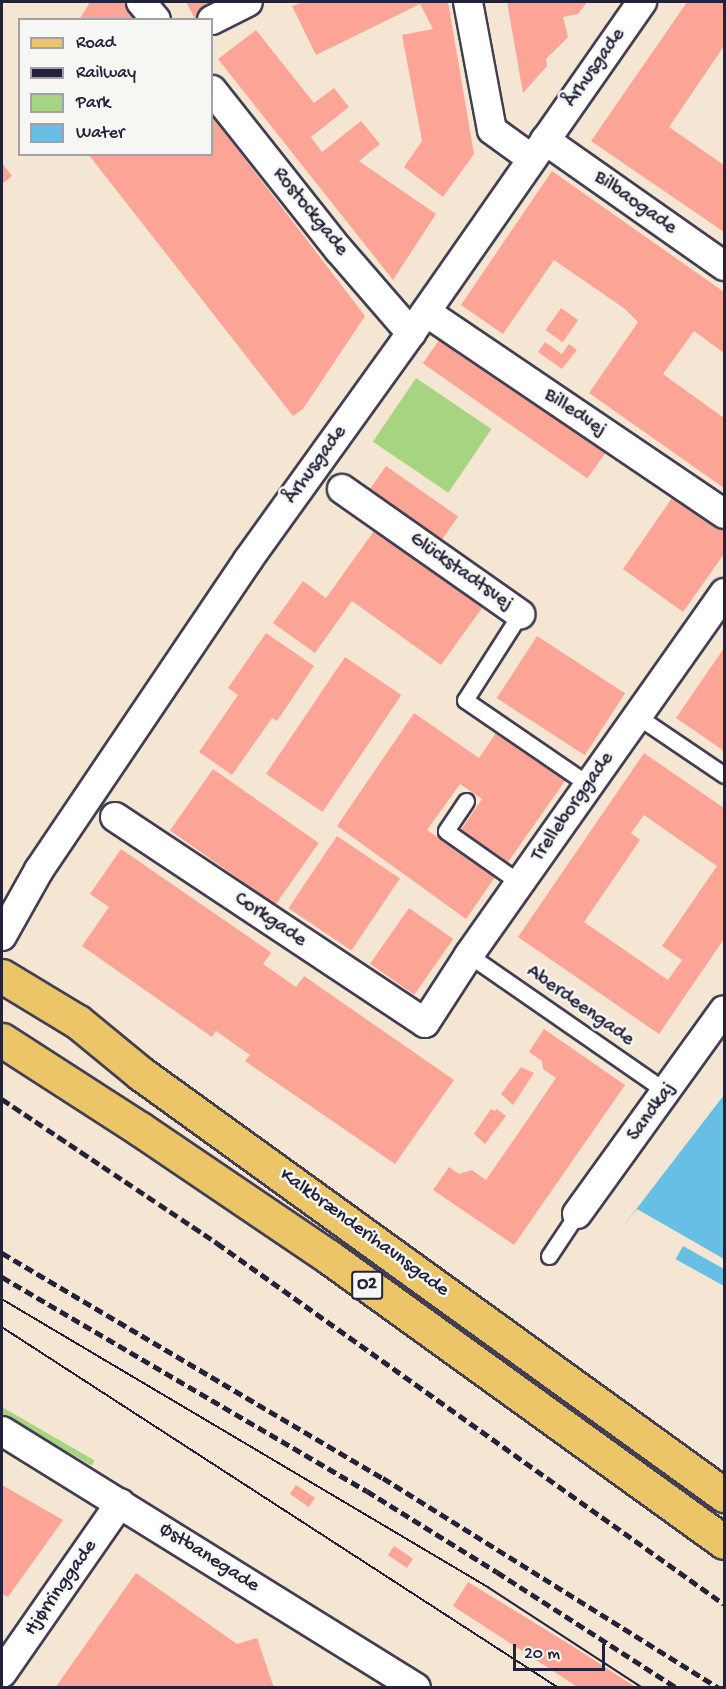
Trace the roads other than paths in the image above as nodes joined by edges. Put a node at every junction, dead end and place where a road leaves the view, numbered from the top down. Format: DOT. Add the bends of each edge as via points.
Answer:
graph roads {
  1 [pos="141,2"];
  2 [pos="248,2"];
  3 [pos="468,2"];
  4 [pos="642,2"];
  5 [pos="154,18"];
  6 [pos="213,20"];
  7 [pos="213,91"];
  8 [pos="539,150"];
  9 [pos="724,266"];
  10 [pos="418,322"];
  11 [pos="342,489"];
  12 [pos="724,514"];
  13 [pos="724,593"];
  14 [pos="520,614"];
  15 [pos="638,716"];
  16 [pos="724,776"];
  17 [pos="589,785"];
  18 [pos="466,801"];
  19 [pos="115,817"];
  20 [pos="520,883"];
  21 [pos="2,936"];
  22 [pos="469,955"];
  23 [pos="2,976"];
  24 [pos="724,1010"];
  25 [pos="425,1023"];
  26 [pos="2,1040"];
  27 [pos="667,1092"];
  28 [pos="578,1214"];
  29 [pos="549,1256"];
  30 [pos="2,1431"];
  31 [pos="724,1495"];
  32 [pos="120,1503"];
  33 [pos="724,1542"];
  34 [pos="2,1673"];
  35 [pos="416,1688"];
  1 -- 5 [label="street"];
  2 -- 6 [label="street"];
  3 -- 8 [label="street, Bilbaogade" via="492,130"];
  4 -- 8 [label="street, Århusgade"];
  7 -- 10 [label="street, Rostockgade" via="339,250"];
  8 -- 9 [label="street, Bilbaogade"];
  8 -- 10 [label="street, Århusgade"];
  10 -- 12 [label="street, Billedvej"];
  10 -- 21 [label="street, Århusgade" via="281,512 98,780 39,870"];
  11 -- 14 [label="street, Glückstadtsvej"];
  13 -- 15 [label="street, Trelleborggade"];
  14 -- 17 [label="lane, Glückstadtsvej" via="465,700"];
  15 -- 16 [label="lane"];
  15 -- 17 [label="street, Trelleborggade"];
  17 -- 20 [label="street, Trelleborggade"];
  18 -- 20 [label="lane" via="446,831"];
  19 -- 25 [label="street, Corkgade"];
  20 -- 22 [label="street, Trelleborggade"];
  22 -- 25 [label="street, Trelleborggade"];
  22 -- 27 [label="lane, Aberdeengade"];
  23 -- 31 [label="main road, Kalkbrænderihavnsgade / O2" via="78,1022 140,1072"];
  24 -- 27 [label="street, Sandkaj"];
  26 -- 33 [label="main road, Kalkbrænderihavnsgade / O2" via="329,1257"];
  27 -- 28 [label="street, Sandkaj"];
  28 -- 29 [label="lane"];
  30 -- 32 [label="street, Østbanegade"];
  32 -- 34 [label="street, Hjørringgade"];
  32 -- 35 [label="street, Østbanegade"];
}
